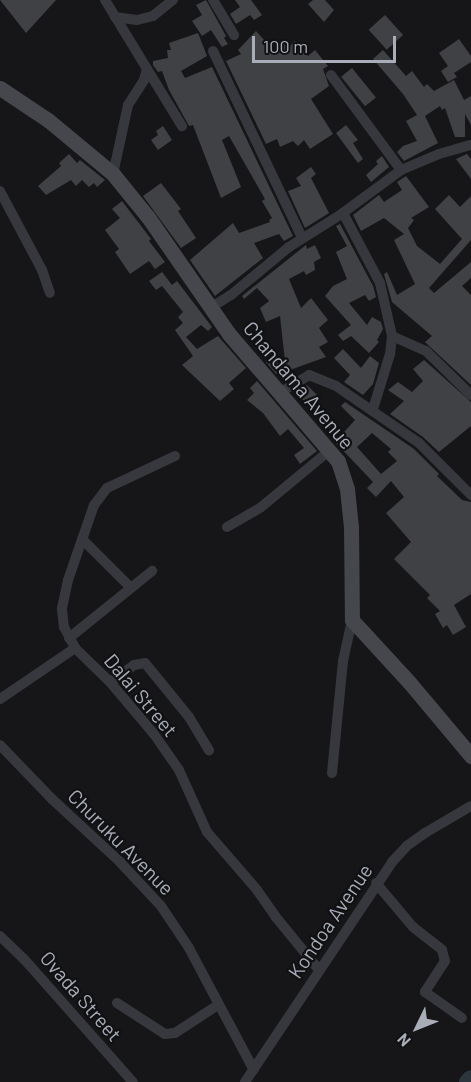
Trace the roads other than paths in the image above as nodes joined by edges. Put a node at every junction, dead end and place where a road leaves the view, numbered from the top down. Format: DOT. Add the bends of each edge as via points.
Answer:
graph roads {
  1 [pos="105,0"];
  2 [pos="173,0"];
  3 [pos="213,0"];
  4 [pos="115,17"];
  5 [pos="234,35"];
  6 [pos="213,51"];
  7 [pos="147,69"];
  8 [pos="331,75"];
  9 [pos="0,88"];
  10 [pos="182,126"];
  11 [pos="470,148"];
  12 [pos="401,170"];
  13 [pos="112,174"];
  14 [pos="0,190"];
  15 [pos="343,213"];
  16 [pos="302,238"];
  17 [pos="51,293"];
  18 [pos="210,308"];
  19 [pos="392,336"];
  20 [pos="281,392"];
  21 [pos="471,395"];
  22 [pos="374,410"];
  23 [pos="330,450"];
  24 [pos="175,456"];
  25 [pos="471,495"];
  26 [pos="226,527"];
  27 [pos="82,538"];
  28 [pos="152,571"];
  29 [pos="130,587"];
  30 [pos="352,620"];
  31 [pos="69,638"];
  32 [pos="75,648"];
  33 [pos="110,682"];
  34 [pos="0,699"];
  35 [pos="0,745"];
  36 [pos="209,750"];
  37 [pos="471,756"];
  38 [pos="332,772"];
  39 [pos="471,806"];
  40 [pos="376,883"];
  41 [pos="0,936"];
  42 [pos="318,970"];
  43 [pos="117,1003"];
  44 [pos="218,1005"];
  45 [pos="462,1018"];
  46 [pos="254,1070"];
  47 [pos="133,1082"];
  48 [pos="245,1082"];
  1 -- 4 [label="street"];
  2 -- 4 [label="street" via="153,16 137,20"];
  3 -- 5 [label="street"];
  4 -- 7 [label="street"];
  6 -- 16 [label="street"];
  7 -- 10 [label="street"];
  7 -- 13 [label="street" via="128,105"];
  8 -- 12 [label="street"];
  9 -- 13 [label="street, Chandama Avenue" via="48,120"];
  11 -- 12 [label="street"];
  12 -- 15 [label="street"];
  13 -- 18 [label="street, Chandama Avenue" via="148,217"];
  14 -- 17 [label="street"];
  15 -- 16 [label="street"];
  15 -- 19 [label="street" via="380,283"];
  16 -- 18 [label="street"];
  18 -- 20 [label="street, Chandama Avenue"];
  19 -- 21 [label="street" via="426,351"];
  19 -- 22 [label="street"];
  20 -- 22 [label="street" via="309,375 336,386"];
  20 -- 23 [label="street, Chandama Avenue"];
  22 -- 25 [label="street" via="419,443"];
  23 -- 26 [label="street" via="260,508"];
  23 -- 30 [label="street, Chandama Avenue" via="342,470 349,507"];
  24 -- 27 [label="street, Dalai Street" via="107,488 94,505"];
  27 -- 29 [label="street"];
  27 -- 31 [label="street, Dalai Street" via="62,609"];
  28 -- 29 [label="street"];
  29 -- 31 [label="street"];
  30 -- 37 [label="street"];
  30 -- 38 [label="street" via="343,661"];
  31 -- 32 [label="street, Dalai Street"];
  32 -- 33 [label="street, Dalai Street"];
  32 -- 34 [label="street"];
  33 -- 36 [label="street" via="134,664 145,663 189,717"];
  33 -- 42 [label="street, Dalai Street" via="179,770 207,832"];
  35 -- 44 [label="street, Churuku Avenue" via="161,906 189,948"];
  39 -- 40 [label="street, Kondoa Avenue" via="408,845"];
  40 -- 42 [label="street, Kondoa Avenue"];
  40 -- 45 [label="street" via="444,954 443,965 425,992"];
  41 -- 47 [label="street, Ovada Street"];
  42 -- 46 [label="street, Kondoa Avenue"];
  43 -- 44 [label="street" via="165,1034 175,1033"];
  44 -- 46 [label="street, Churuku Avenue"];
  46 -- 48 [label="street, Kondoa Avenue"];
}
